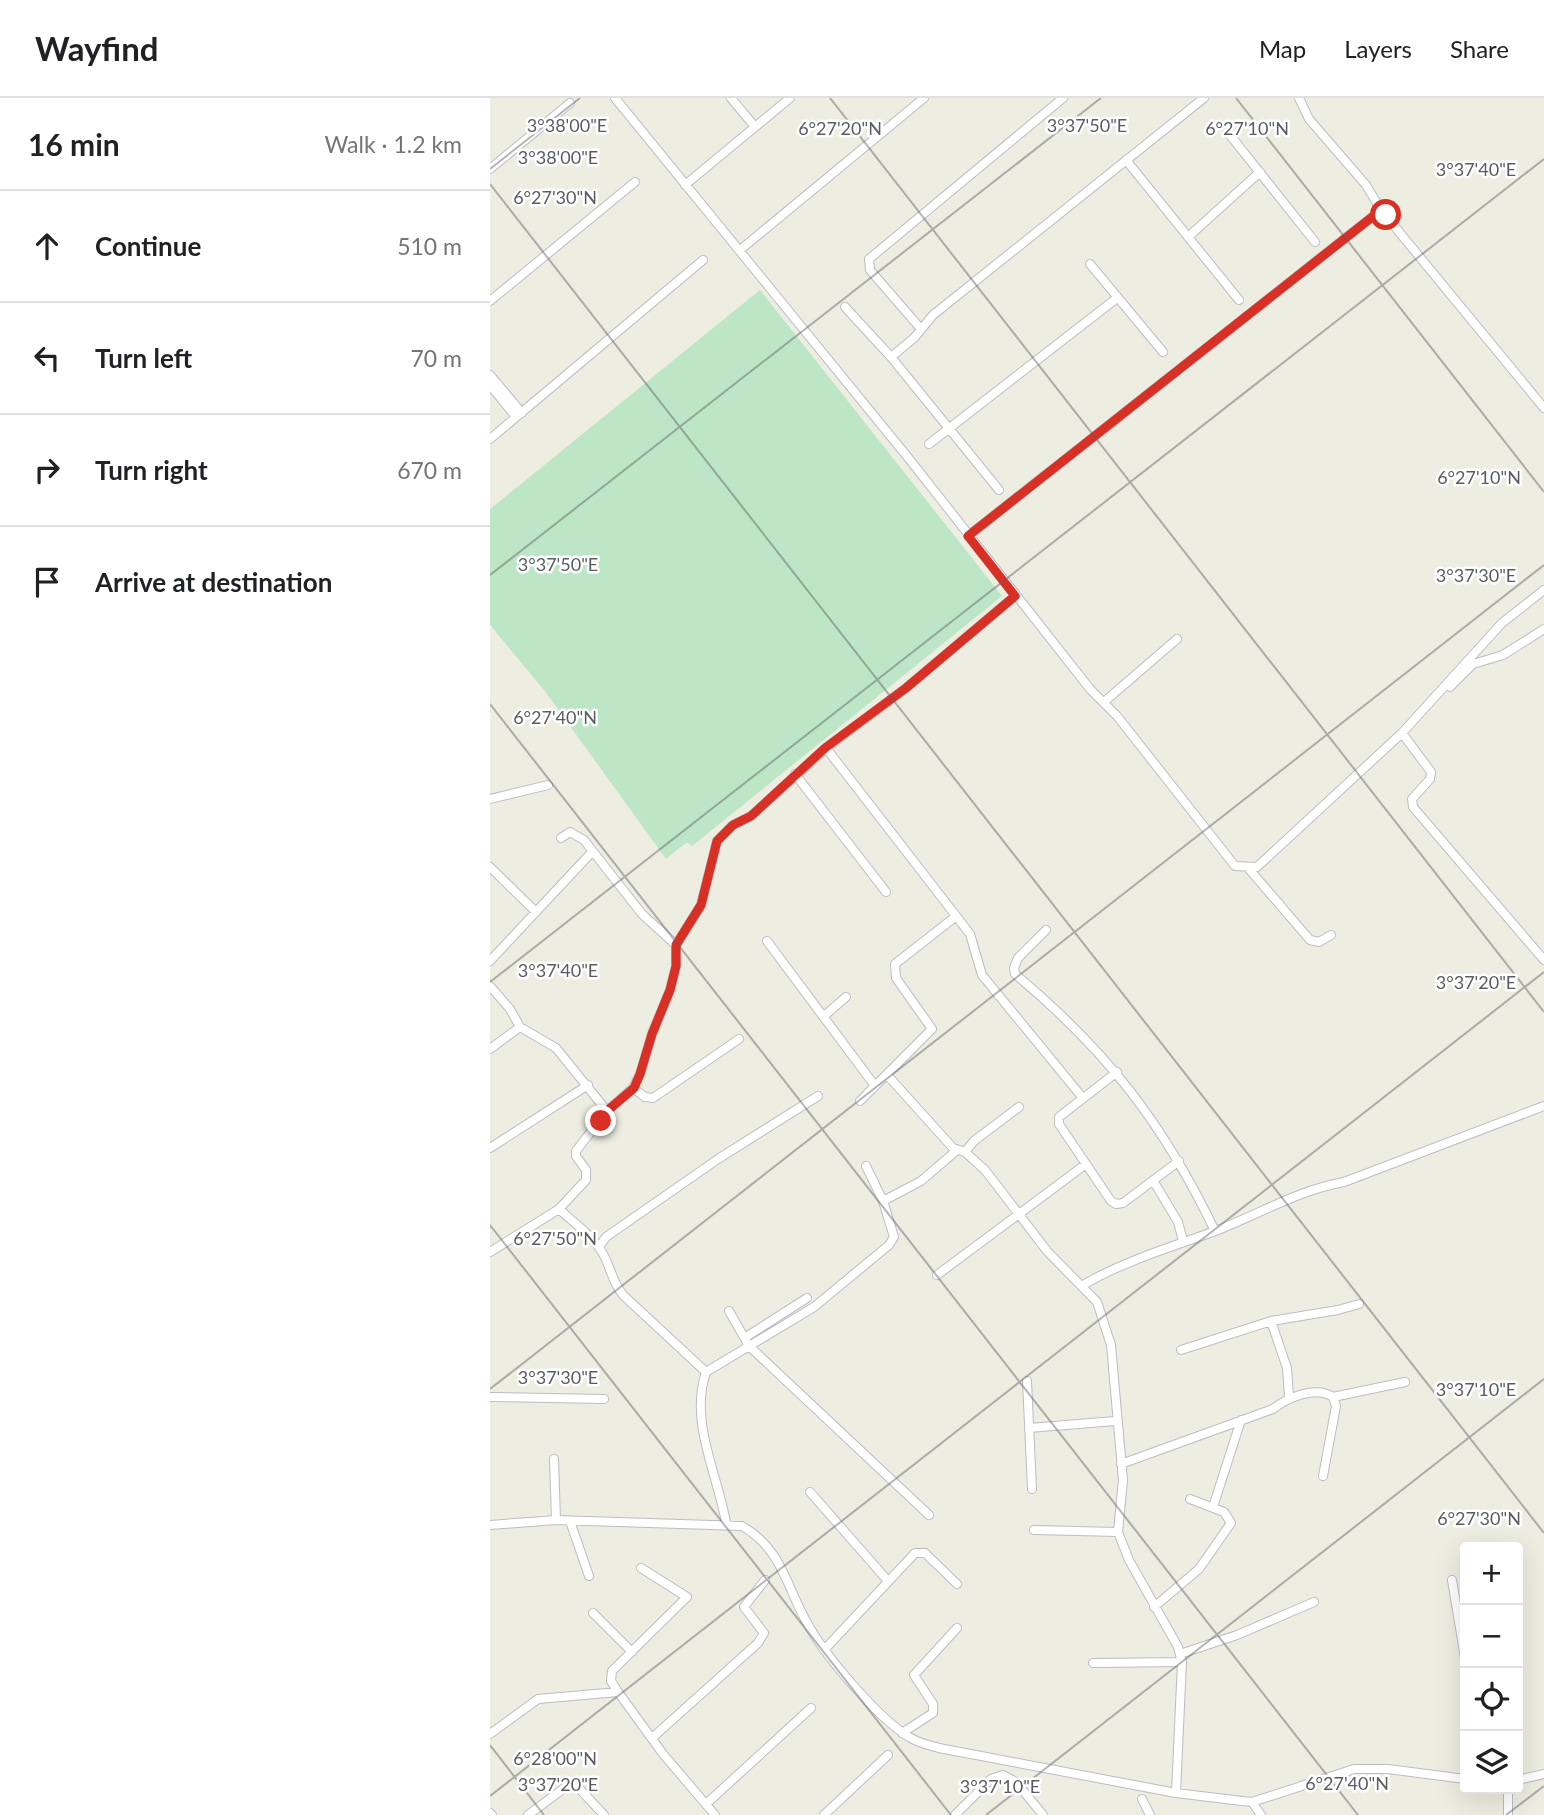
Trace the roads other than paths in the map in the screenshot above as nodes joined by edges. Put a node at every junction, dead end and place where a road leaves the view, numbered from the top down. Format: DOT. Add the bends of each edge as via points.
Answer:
graph roads {
  1 [pos="614,98"];
  2 [pos="731,98"];
  3 [pos="790,98"];
  4 [pos="924,98"];
  5 [pos="1063,98"];
  6 [pos="1204,98"];
  7 [pos="1299,98"];
  8 [pos="570,103"];
  9 [pos="755,127"];
  10 [pos="1230,135"];
  11 [pos="1126,160"];
  12 [pos="490,169"];
  13 [pos="1260,172"];
  14 [pos="635,182"];
  15 [pos="685,185"];
  16 [pos="1381,210"];
  17 [pos="1188,237"];
  18 [pos="1315,242"];
  19 [pos="740,250"];
  20 [pos="703,260"];
  21 [pos="1090,264"];
  22 [pos="1117,298"];
  23 [pos="1240,300"];
  24 [pos="490,301"];
  25 [pos="845,307"];
  26 [pos="921,329"];
  27 [pos="1163,352"];
  28 [pos="891,357"];
  29 [pos="490,375"];
  30 [pos="490,385"];
  31 [pos="1544,408"];
  32 [pos="519,415"];
  33 [pos="949,429"];
  34 [pos="490,439"];
  35 [pos="929,444"];
  36 [pos="999,490"];
  37 [pos="968,536"];
  38 [pos="1544,590"];
  39 [pos="1015,596"];
  40 [pos="1544,629"];
  41 [pos="1177,639"];
  42 [pos="1435,698"];
  43 [pos="1104,702"];
  44 [pos="1402,733"];
  45 [pos="825,748"];
  46 [pos="795,774"];
  47 [pos="548,785"];
  48 [pos="490,799"];
  49 [pos="561,838"];
  50 [pos="592,852"];
  51 [pos="490,867"];
  52 [pos="1248,869"];
  53 [pos="886,892"];
  54 [pos="536,912"];
  55 [pos="955,917"];
  56 [pos="1046,930"];
  57 [pos="1331,935"];
  58 [pos="767,942"];
  59 [pos="676,945"];
  60 [pos="1544,960"];
  61 [pos="490,961"];
  62 [pos="490,986"];
  63 [pos="846,997"];
  64 [pos="824,1016"];
  65 [pos="520,1027"];
  66 [pos="739,1038"];
  67 [pos="490,1049"];
  68 [pos="1117,1072"];
  69 [pos="888,1076"];
  70 [pos="588,1085"];
  71 [pos="875,1086"];
  72 [pos="634,1088"];
  73 [pos="818,1096"];
  74 [pos="1082,1097"];
  75 [pos="860,1101"];
  76 [pos="1544,1106"];
  77 [pos="1019,1107"];
  78 [pos="607,1111"];
  79 [pos="490,1148"];
  80 [pos="961,1152"];
  81 [pos="1179,1161"];
  82 [pos="1086,1164"];
  83 [pos="866,1166"];
  84 [pos="1154,1182"];
  85 [pos="883,1201"];
  86 [pos="559,1209"];
  87 [pos="1018,1213"];
  88 [pos="1215,1231"];
  89 [pos="1183,1241"];
  90 [pos="598,1247"];
  91 [pos="490,1252"];
  92 [pos="937,1275"];
  93 [pos="1083,1285"];
  94 [pos="807,1298"];
  95 [pos="1359,1304"];
  96 [pos="729,1311"];
  97 [pos="1271,1321"];
  98 [pos="748,1342"];
  99 [pos="1181,1350"];
  100 [pos="706,1373"];
  101 [pos="1027,1381"];
  102 [pos="1405,1382"];
  103 [pos="1289,1396"];
  104 [pos="490,1397"];
  105 [pos="1333,1397"];
  106 [pos="604,1399"];
  107 [pos="1241,1420"];
  108 [pos="1115,1421"];
  109 [pos="1029,1428"];
  110 [pos="554,1459"];
  111 [pos="1121,1464"];
  112 [pos="1323,1476"];
  113 [pos="1032,1489"];
  114 [pos="810,1492"];
  115 [pos="1190,1499"];
  116 [pos="1213,1507"];
  117 [pos="929,1515"];
  118 [pos="556,1520"];
  119 [pos="569,1521"];
  120 [pos="726,1523"];
  121 [pos="490,1525"];
  122 [pos="1034,1530"];
  123 [pos="1118,1532"];
  124 [pos="641,1568"];
  125 [pos="589,1576"];
  126 [pos="765,1580"];
  127 [pos="1452,1580"];
  128 [pos="888,1581"];
  129 [pos="957,1584"];
  130 [pos="1314,1602"];
  131 [pos="1154,1607"];
  132 [pos="593,1614"];
  133 [pos="957,1628"];
  134 [pos="1460,1628"];
  135 [pos="825,1649"];
  136 [pos="632,1652"];
  137 [pos="1181,1658"];
  138 [pos="1093,1663"];
  139 [pos="618,1692"];
  140 [pos="811,1708"];
  141 [pos="902,1733"];
  142 [pos="490,1734"];
  143 [pos="652,1738"];
  144 [pos="888,1755"];
  145 [pos="1544,1774"];
  146 [pos="1460,1778"];
  147 [pos="1523,1779"];
  148 [pos="1176,1793"];
  149 [pos="1508,1794"];
  150 [pos="1142,1799"];
  151 [pos="1252,1802"];
  152 [pos="706,1804"];
  153 [pos="528,1815"];
  154 [pos="604,1815"];
  155 [pos="715,1815"];
  156 [pos="824,1815"];
  157 [pos="955,1815"];
  158 [pos="1043,1815"];
  159 [pos="1150,1815"];
  160 [pos="1261,1815"];
  161 [pos="1508,1815"];
  1 -- 15 [label="street"];
  2 -- 9 [label="street"];
  3 -- 9 [label="street"];
  4 -- 19 [label="street"];
  5 -- 26 [label="street" via="869,259 870,270"];
  6 -- 11 [label="street"];
  7 -- 16 [label="street" via="1309,119 1366,185"];
  8 -- 12 [label="street"];
  9 -- 15 [label="street"];
  10 -- 13 [label="street"];
  11 -- 17 [label="street"];
  11 -- 26 [label="street" via="933,314"];
  13 -- 17 [label="street"];
  13 -- 18 [label="street"];
  14 -- 24 [label="street"];
  15 -- 19 [label="street"];
  16 -- 31 [label="street"];
  16 -- 37 [label="street"];
  17 -- 23 [label="street"];
  19 -- 37 [label="street"];
  20 -- 32 [label="street"];
  21 -- 22 [label="street"];
  22 -- 27 [label="street"];
  22 -- 33 [label="street"];
  25 -- 28 [label="street"];
  26 -- 28 [label="street"];
  28 -- 33 [label="street"];
  29 -- 32 [label="street"];
  30 -- 32 [label="street"];
  32 -- 34 [label="street"];
  33 -- 35 [label="street"];
  33 -- 36 [label="street"];
  37 -- 39 [label="street"];
  38 -- 42 [label="street" via="1502,623"];
  39 -- 43 [label="street"];
  39 -- 45 [label="street" via="906,688"];
  40 -- 42 [label="street" via="1503,655 1473,664"];
  41 -- 43 [label="street"];
  42 -- 44 [label="street"];
  43 -- 52 [label="street" via="1228,861"];
  44 -- 52 [label="street" via="1258,867"];
  44 -- 60 [label="street" via="1431,772 1412,799 1413,807"];
  45 -- 46 [label="street"];
  45 -- 55 [label="street"];
  46 -- 53 [label="street"];
  46 -- 59 [label="street" via="713,846 701,905"];
  47 -- 48 [label="street"];
  49 -- 50 [label="street" via="573,833"];
  50 -- 54 [label="street"];
  50 -- 59 [label="street" via="642,915"];
  51 -- 54 [label="street"];
  52 -- 57 [label="street" via="1310,940 1319,942"];
  54 -- 61 [label="street"];
  55 -- 69 [label="street" via="895,964 896,978 933,1029"];
  55 -- 74 [label="street" via="973,939 982,975"];
  56 -- 68 [label="street" via="1018,958 1015,974 1049,1001"];
  58 -- 64 [label="street"];
  59 -- 72 [label="street" via="670,990"];
  62 -- 65 [label="street"];
  63 -- 64 [label="street"];
  64 -- 71 [label="street"];
  65 -- 67 [label="street"];
  65 -- 70 [label="street" via="556,1048"];
  66 -- 72 [label="street" via="653,1098"];
  68 -- 74 [label="street"];
  68 -- 81 [label="street"];
  69 -- 71 [label="street"];
  69 -- 80 [label="street"];
  70 -- 78 [label="street"];
  70 -- 79 [label="street"];
  71 -- 75 [label="street"];
  72 -- 78 [label="street"];
  73 -- 90 [label="street" via="718,1159"];
  74 -- 82 [label="street" via="1062,1112 1059,1124"];
  76 -- 88 [label="street" via="1344,1182 1310,1188"];
  77 -- 80 [label="street"];
  78 -- 86 [label="street" via="576,1151 586,1180"];
  80 -- 85 [label="street" via="922,1181"];
  80 -- 87 [label="street" via="985,1170"];
  81 -- 84 [label="street"];
  81 -- 88 [label="street"];
  82 -- 84 [label="street" via="1116,1204"];
  82 -- 87 [label="street"];
  83 -- 85 [label="street"];
  84 -- 89 [label="street" via="1178,1222"];
  85 -- 98 [label="street" via="893,1241 814,1307"];
  86 -- 90 [label="street"];
  86 -- 91 [label="street"];
  87 -- 92 [label="street"];
  87 -- 93 [label="street" via="1047,1251"];
  88 -- 89 [label="street"];
  89 -- 93 [label="street"];
  90 -- 100 [label="street" via="618,1290"];
  93 -- 108 [label="street" via="1097,1302 1108,1332"];
  94 -- 98 [label="street"];
  95 -- 97 [label="street"];
  96 -- 98 [label="street"];
  97 -- 99 [label="street"];
  97 -- 103 [label="street" via="1287,1368"];
  98 -- 100 [label="street"];
  98 -- 117 [label="street"];
  100 -- 120 [label="street" via="702,1385 705,1438"];
  101 -- 109 [label="street"];
  102 -- 105 [label="street"];
  103 -- 105 [label="street" via="1324,1393"];
  103 -- 107 [label="street" via="1273,1409"];
  104 -- 106 [label="street"];
  105 -- 112 [label="street" via="1334,1427"];
  107 -- 111 [label="street"];
  107 -- 116 [label="street"];
  108 -- 109 [label="street"];
  108 -- 111 [label="street"];
  109 -- 113 [label="street"];
  110 -- 118 [label="street"];
  111 -- 123 [label="street"];
  114 -- 128 [label="street"];
  115 -- 116 [label="street"];
  116 -- 131 [label="street" via="1224,1512 1231,1523 1199,1569"];
  118 -- 119 [label="street"];
  118 -- 121 [label="street"];
  119 -- 120 [label="street"];
  119 -- 125 [label="street"];
  120 -- 135 [label="street" via="751,1531 779,1559 805,1620"];
  122 -- 123 [label="street"];
  123 -- 131 [label="street"];
  124 -- 136 [label="street" via="687,1598"];
  126 -- 143 [label="street" via="744,1607 764,1633 758,1643"];
  127 -- 134 [label="street"];
  128 -- 129 [label="street" via="921,1551"];
  128 -- 135 [label="street"];
  130 -- 137 [label="street"];
  131 -- 137 [label="street"];
  132 -- 136 [label="street"];
  133 -- 141 [label="street" via="914,1675 933,1704 933,1713"];
  135 -- 141 [label="street"];
  136 -- 139 [label="street" via="612,1671 611,1681"];
  137 -- 138 [label="street"];
  137 -- 148 [label="street"];
  139 -- 142 [label="street" via="538,1699"];
  139 -- 143 [label="street"];
  140 -- 152 [label="street"];
  141 -- 148 [label="street" via="939,1748"];
  143 -- 152 [label="street"];
  144 -- 156 [label="street"];
  145 -- 147 [label="street"];
  146 -- 151 [label="street" via="1354,1769"];
  148 -- 151 [label="street"];
  149 -- 161 [label="street"];
  150 -- 159 [label="street"];
  151 -- 160 [label="street"];
  152 -- 155 [label="street"];
  153 -- 154 [label="street" via="575,1784"];
  157 -- 158 [label="street" via="996,1775 1009,1777"];
}
